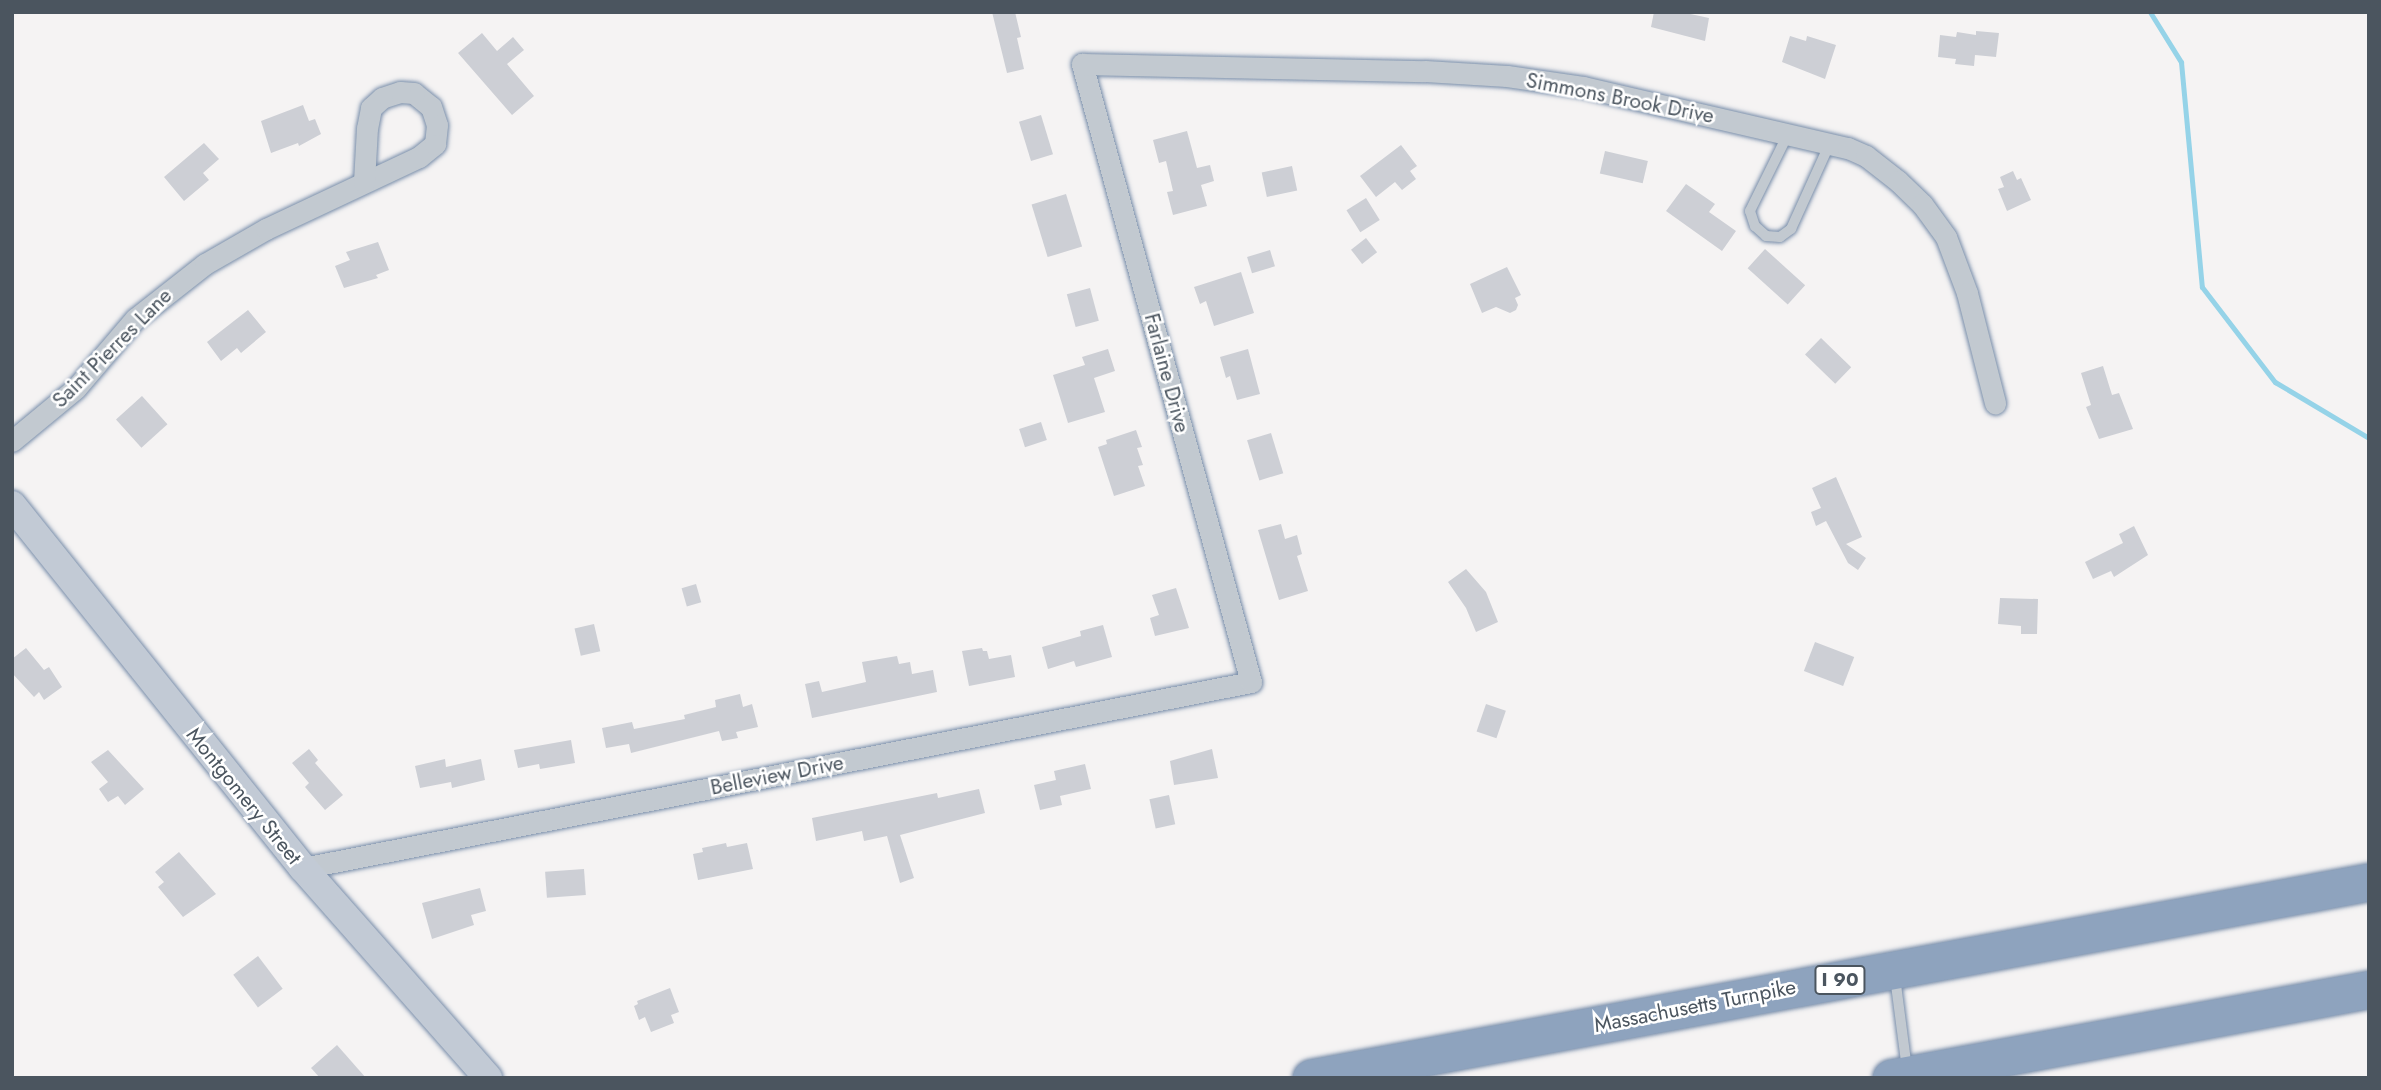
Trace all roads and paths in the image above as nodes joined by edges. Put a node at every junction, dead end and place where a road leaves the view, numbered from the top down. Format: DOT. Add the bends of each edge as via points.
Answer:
graph roads {
  1 [pos="1082,64"];
  2 [pos="1787,134"];
  3 [pos="1830,144"];
  4 [pos="364,182"];
  5 [pos="1995,402"];
  6 [pos="12,441"];
  7 [pos="12,505"];
  8 [pos="1251,682"];
  9 [pos="303,868"];
  10 [pos="2369,882"];
  11 [pos="1894,970"];
  12 [pos="2369,989"];
  13 [pos="1899,1076"];
  14 [pos="488,1078"];
  15 [pos="1311,1078"];
  1 -- 2 [label="street, Simmons Brook Drive" via="1501,76 1583,87"];
  1 -- 8 [label="street, Farlaine Drive"];
  2 -- 3 [label="street, Simmons Brook Drive"];
  2 -- 3 [label="lane" via="1750,211 1755,226 1766,236 1780,237 1791,229"];
  3 -- 5 [label="street, Simmons Brook Drive" via="1866,156 1886,170 1922,204 1946,237 1968,293"];
  4 -- 4 [label="street, Saint Pierres Lane" via="419,157 435,144 437,125 431,107 414,93 382,98 371,108"];
  4 -- 6 [label="street, Saint Pierres Lane" via="244,241 188,276 129,326 76,388"];
  7 -- 9 [label="main road, Montgomery Street"];
  8 -- 9 [label="street, Belleview Drive"];
  9 -- 14 [label="main road, Montgomery Street"];
  10 -- 11 [label="highway, Massachusetts Turnpike / I 90"];
  11 -- 13 [label="lane"];
  11 -- 15 [label="highway, Massachusetts Turnpike / I 90"];
  12 -- 13 [label="highway"];
}
